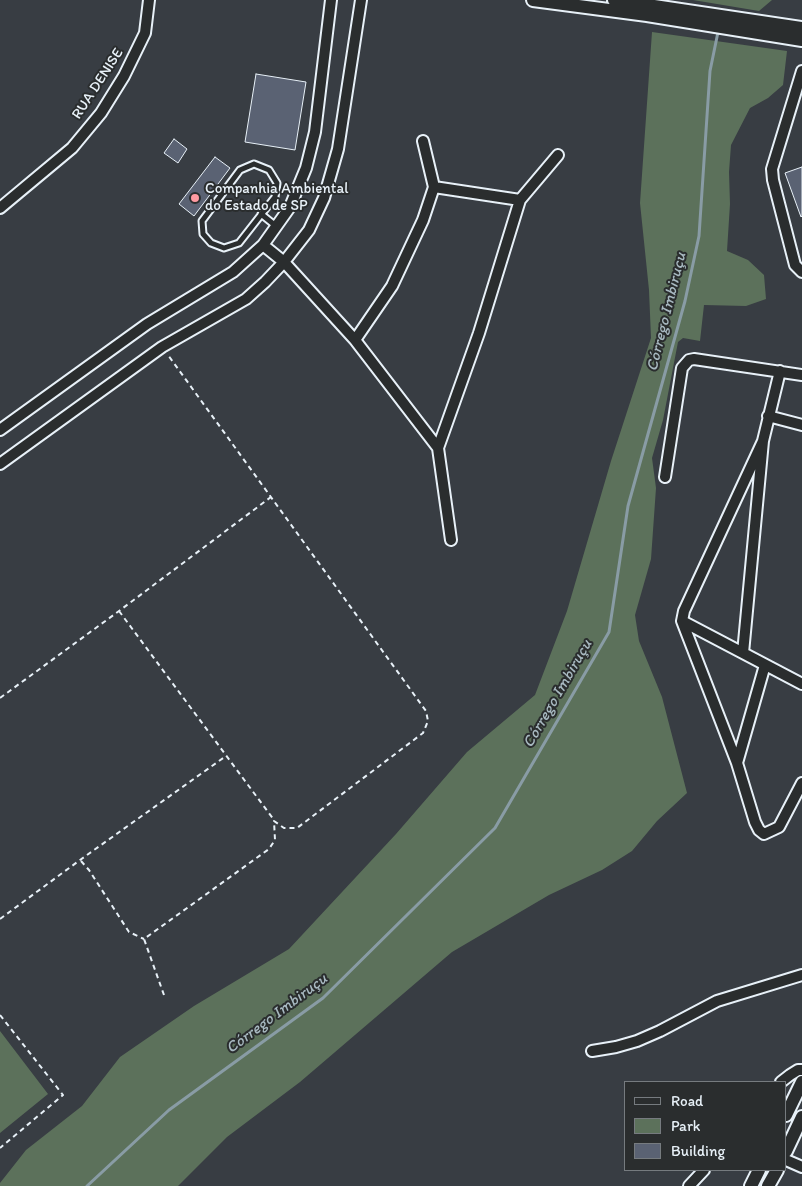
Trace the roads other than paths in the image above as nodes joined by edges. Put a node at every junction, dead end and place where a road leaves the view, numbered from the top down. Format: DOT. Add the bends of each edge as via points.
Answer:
graph roads {
  1 [pos="149,0"];
  2 [pos="331,0"];
  3 [pos="361,0"];
  4 [pos="532,0"];
  5 [pos="614,0"];
  6 [pos="802,28"];
  7 [pos="802,40"];
  8 [pos="802,71"];
  9 [pos="423,141"];
  10 [pos="558,155"];
  11 [pos="434,187"];
  12 [pos="520,200"];
  13 [pos="0,208"];
  14 [pos="261,214"];
  15 [pos="276,226"];
  16 [pos="263,245"];
  17 [pos="284,262"];
  18 [pos="802,272"];
  19 [pos="355,340"];
  20 [pos="780,372"];
  21 [pos="802,375"];
  22 [pos="768,416"];
  23 [pos="802,425"];
  24 [pos="0,430"];
  25 [pos="763,441"];
  26 [pos="438,448"];
  27 [pos="0,464"];
  28 [pos="665,476"];
  29 [pos="450,540"];
  30 [pos="682,621"];
  31 [pos="743,652"];
  32 [pos="765,665"];
  33 [pos="802,684"];
  34 [pos="737,763"];
  35 [pos="802,783"];
  36 [pos="802,975"];
  37 [pos="592,1051"];
  38 [pos="802,1070"];
  39 [pos="782,1081"];
  40 [pos="802,1082"];
  41 [pos="787,1112"];
  42 [pos="802,1117"];
  43 [pos="787,1149"];
  44 [pos="787,1160"];
  45 [pos="802,1167"];
  46 [pos="703,1171"];
  47 [pos="758,1171"];
  48 [pos="776,1171"];
  49 [pos="690,1186"];
  50 [pos="751,1186"];
  51 [pos="768,1186"];
  1 -- 13 [label="street, RUA DENISE" via="145,33 101,113 72,148"];
  2 -- 15 [label="street" via="315,132 303,176 290,207"];
  3 -- 17 [label="street" via="338,149 324,198 308,230"];
  4 -- 7 [label="street"];
  5 -- 6 [label="street"];
  8 -- 18 [label="street" via="772,169 795,265"];
  9 -- 11 [label="street"];
  10 -- 12 [label="street"];
  11 -- 12 [label="street"];
  11 -- 19 [label="street" via="423,220 392,286"];
  12 -- 26 [label="street" via="479,332"];
  14 -- 14 [label="lane" via="275,197 277,183 269,170 254,164 240,170 202,221 203,234 211,243 224,248 239,243"];
  14 -- 15 [label="lane"];
  15 -- 16 [label="street"];
  16 -- 17 [label="street"];
  16 -- 24 [label="street" via="233,272 147,324"];
  17 -- 19 [label="street"];
  17 -- 27 [label="street" via="246,299 162,347"];
  19 -- 26 [label="street"];
  20 -- 21 [label="street"];
  20 -- 22 [label="street"];
  20 -- 28 [label="street" via="688,360 682,368"];
  22 -- 23 [label="street"];
  22 -- 25 [label="street"];
  25 -- 30 [label="street"];
  25 -- 31 [label="street"];
  26 -- 29 [label="street"];
  30 -- 31 [label="street"];
  30 -- 34 [label="street"];
  31 -- 32 [label="street"];
  32 -- 33 [label="street"];
  32 -- 34 [label="street"];
  34 -- 35 [label="street" via="755,822 764,834 779,827"];
  36 -- 37 [label="street" via="737,994 637,1041"];
  38 -- 39 [label="street"];
  40 -- 41 [label="street"];
  42 -- 43 [label="street"];
  44 -- 45 [label="street"];
  46 -- 49 [label="street"];
  47 -- 50 [label="street"];
  48 -- 51 [label="street"];
}
